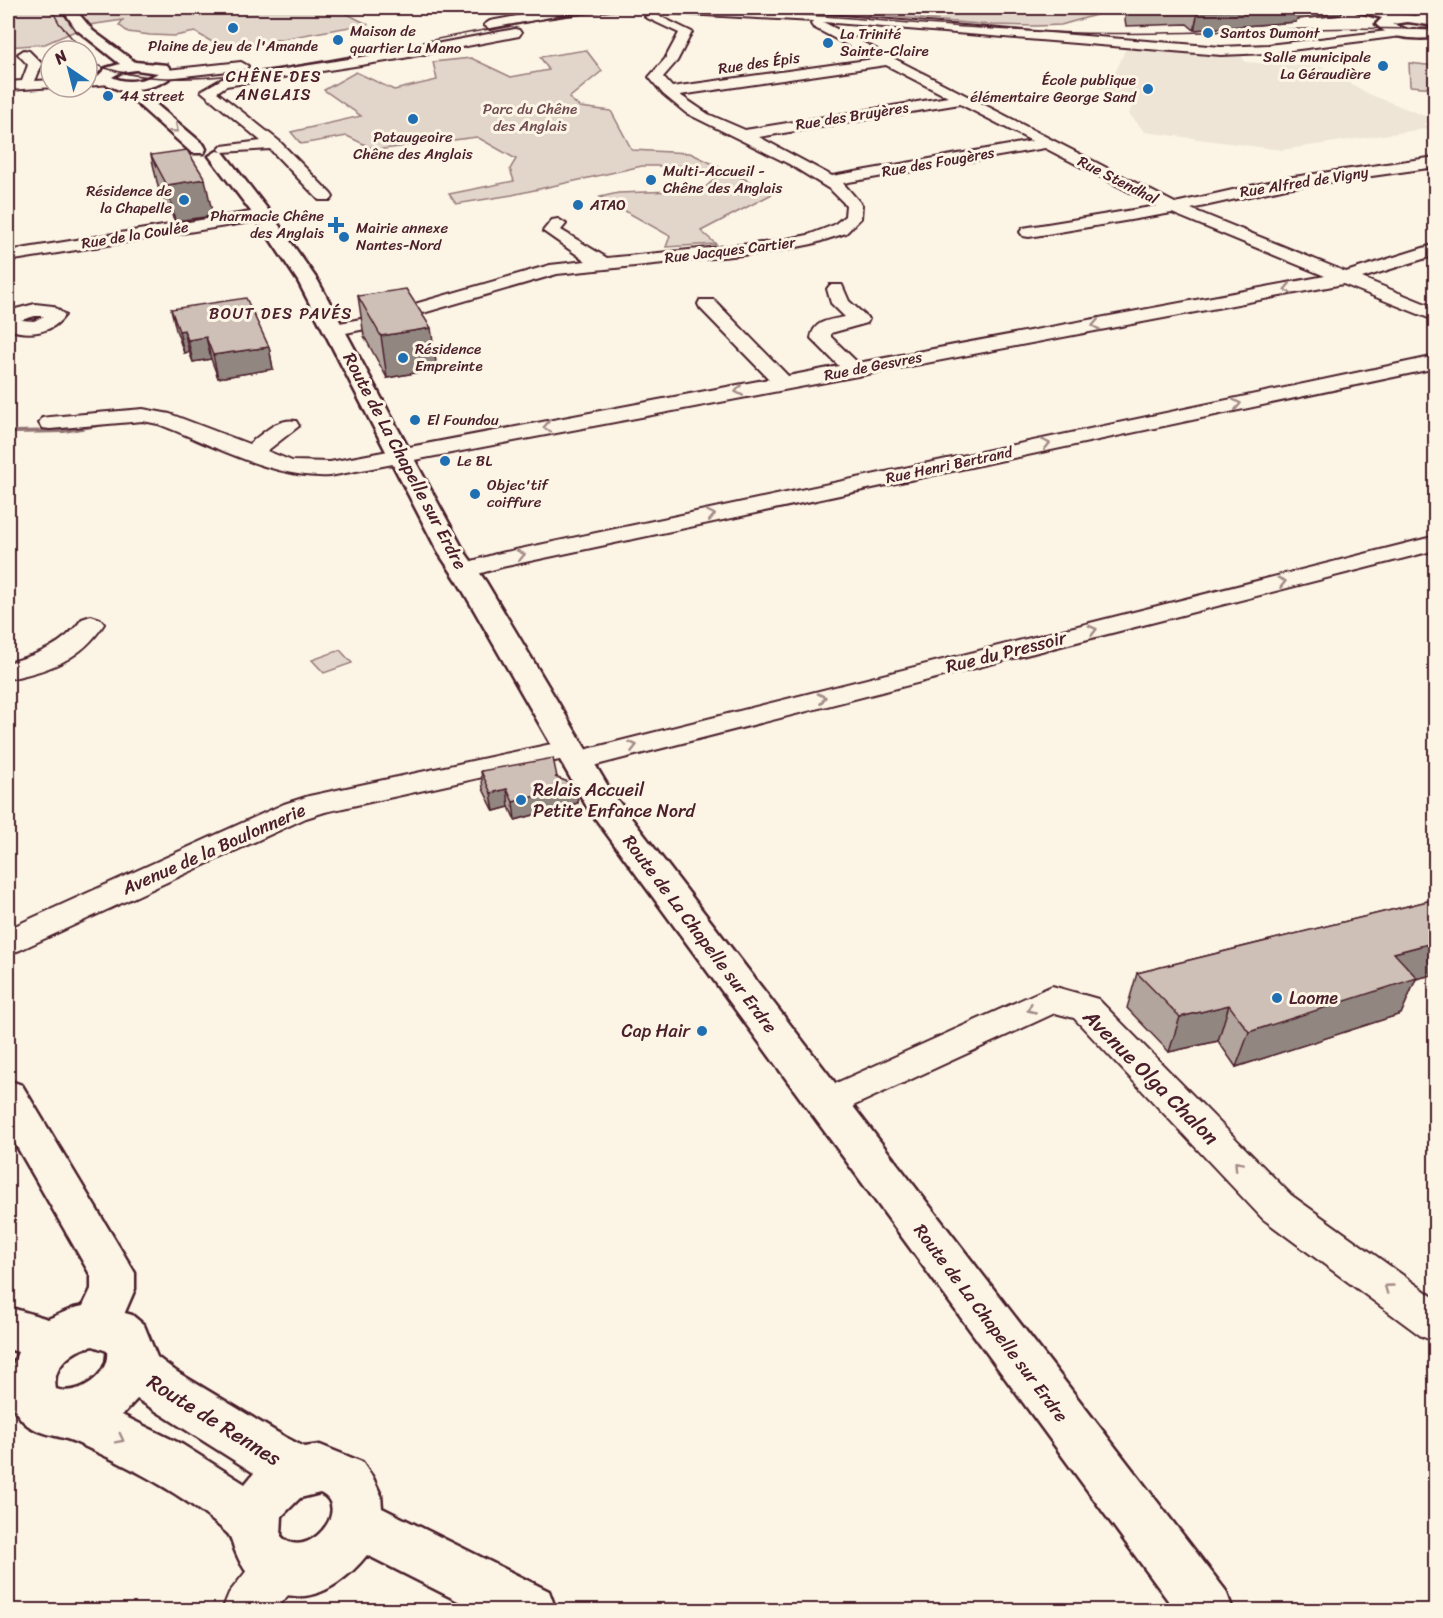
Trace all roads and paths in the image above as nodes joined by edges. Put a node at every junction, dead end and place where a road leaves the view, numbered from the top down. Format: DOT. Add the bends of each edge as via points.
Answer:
graph roads {
  1 [pos="68,8"];
  2 [pos="575,8"];
  3 [pos="1362,8"];
  4 [pos="1436,9"];
  5 [pos="650,12"];
  6 [pos="819,19"];
  7 [pos="1419,19"];
  8 [pos="1400,25"];
  9 [pos="1387,28"];
  10 [pos="940,29"];
  11 [pos="1435,31"];
  12 [pos="448,33"];
  13 [pos="515,33"];
  14 [pos="470,42"];
  15 [pos="959,44"];
  16 [pos="1187,49"];
  17 [pos="24,54"];
  18 [pos="887,61"];
  19 [pos="132,67"];
  20 [pos="165,71"];
  21 [pos="152,81"];
  22 [pos="99,82"];
  23 [pos="112,82"];
  24 [pos="39,86"];
  25 [pos="15,89"];
  26 [pos="670,92"];
  27 [pos="165,94"];
  28 [pos="962,99"];
  29 [pos="201,132"];
  30 [pos="742,135"];
  31 [pos="1047,143"];
  32 [pos="274,144"];
  33 [pos="214,150"];
  34 [pos="1436,162"];
  35 [pos="1377,170"];
  36 [pos="1427,179"];
  37 [pos="830,181"];
  38 [pos="325,197"];
  39 [pos="1173,208"];
  40 [pos="263,215"];
  41 [pos="558,224"];
  42 [pos="1029,232"];
  43 [pos="1436,249"];
  44 [pos="8,256"];
  45 [pos="602,263"];
  46 [pos="1345,278"];
  47 [pos="836,289"];
  48 [pos="707,304"];
  49 [pos="1436,315"];
  50 [pos="336,329"];
  51 [pos="1436,362"];
  52 [pos="854,370"];
  53 [pos="784,383"];
  54 [pos="50,423"];
  55 [pos="288,426"];
  56 [pos="252,452"];
  57 [pos="400,454"];
  58 [pos="1436,543"];
  59 [pos="464,571"];
  60 [pos="91,624"];
  61 [pos="8,671"];
  62 [pos="573,755"];
  63 [pos="8,942"];
  64 [pos="8,1096"];
  65 [pos="827,1103"];
  66 [pos="1436,1323"];
  67 [pos="98,1325"];
  68 [pos="8,1328"];
  69 [pos="53,1342"];
  70 [pos="131,1364"];
  71 [pos="35,1397"];
  72 [pos="300,1471"];
  73 [pos="356,1522"];
  74 [pos="256,1524"];
  75 [pos="280,1567"];
  76 [pos="246,1611"];
  77 [pos="530,1611"];
  78 [pos="1207,1611"];
  1 -- 19 [label="street" via="84,31"];
  2 -- 12 [label="street"];
  3 -- 8 [label="street"];
  4 -- 7 [label="street"];
  5 -- 6 [label="street"];
  5 -- 26 [label="street, Rue Jacques Cartier" via="686,32 670,61 656,76"];
  6 -- 10 [label="street"];
  6 -- 18 [label="street, Rue Stendhal" via="817,23"];
  7 -- 8 [label="street"];
  7 -- 11 [label="street"];
  8 -- 9 [label="street" via="1385,22"];
  8 -- 11 [label="street"];
  8 -- 16 [label="street" via="1268,49"];
  9 -- 16 [label="street" via="1258,46"];
  10 -- 15 [label="street" via="936,32"];
  10 -- 16 [label="street"];
  12 -- 14 [label="street"];
  12 -- 20 [label="street" via="229,67"];
  13 -- 14 [label="street"];
  14 -- 32 [label="street" via="222,83 208,91"];
  17 -- 25 [label="street" via="35,64"];
  18 -- 26 [label="street, Rue des Épis"];
  18 -- 28 [label="street, Rue Stendhal"];
  19 -- 20 [label="street"];
  19 -- 23 [label="street" via="103,76"];
  20 -- 21 [label="street"];
  21 -- 23 [label="street"];
  21 -- 27 [label="street"];
  22 -- 23 [label="street"];
  23 -- 33 [label="street, Route de La Chapelle sur Erdre, one-way" via="129,89"];
  24 -- 25 [label="street"];
  26 -- 30 [label="street, Rue Jacques Cartier" via="690,111"];
  28 -- 30 [label="street, Rue des Bruyères"];
  28 -- 31 [label="street, Rue Stendhal"];
  29 -- 33 [label="street, Route de La Chapelle sur Erdre"];
  30 -- 37 [label="street, Rue Jacques Cartier"];
  31 -- 37 [label="street, Rue des Fougères"];
  31 -- 39 [label="street, Rue Stendhal"];
  32 -- 33 [label="street"];
  32 -- 38 [label="street"];
  33 -- 40 [label="street, Route de La Chapelle sur Erdre"];
  34 -- 35 [label="street, Rue Alfred de Vigny"];
  35 -- 36 [label="street"];
  35 -- 39 [label="street, Rue Alfred de Vigny" via="1277,184"];
  37 -- 45 [label="street, Rue Jacques Cartier" via="850,198 854,211 853,218 826,235 772,247"];
  39 -- 42 [label="street, Rue Alfred de Vigny"];
  39 -- 46 [label="street, Rue Stendhal"];
  40 -- 44 [label="street, Rue de la Coulée"];
  40 -- 50 [label="street, Route de La Chapelle sur Erdre"];
  41 -- 45 [label="street" via="551,231"];
  43 -- 46 [label="street, Rue de Gesvres"];
  45 -- 50 [label="street, Rue Jacques Cartier" via="556,269"];
  46 -- 49 [label="street, Rue Stendhal"];
  46 -- 52 [label="street, Rue de Gesvres, one-way"];
  47 -- 52 [label="street" via="840,303 860,319 828,326 821,338"];
  48 -- 53 [label="street"];
  50 -- 57 [label="street, Route de La Chapelle sur Erdre"];
  59 -- 51 [label="street, Rue Henri Bertrand, one-way" via="507,558"];
  52 -- 53 [label="street, Rue de Gesvres"];
  53 -- 57 [label="street, Rue de Gesvres, one-way"];
  54 -- 56 [label="street, Rue de Gesvres" via="143,415 163,418"];
  55 -- 56 [label="street"];
  56 -- 57 [label="street, Rue de Gesvres" via="300,470 325,470"];
  57 -- 59 [label="street, Route de La Chapelle sur Erdre"];
  62 -- 58 [label="street, Rue du Pressoir, one-way"];
  59 -- 62 [label="street, Route de La Chapelle sur Erdre"];
  60 -- 61 [label="street" via="71,649"];
  62 -- 63 [label="street, Avenue de la Boulonnerie" via="295,811"];
  62 -- 65 [label="street, Route de La Chapelle sur Erdre" via="599,799"];
  64 -- 67 [label="street" via="113,1273 113,1289"];
  66 -- 65 [label="street, Avenue Olga Chalon, one-way" via="1277,1208 1086,1008 1052,999"];
  65 -- 78 [label="street, Route de La Chapelle sur Erdre"];
  67 -- 69 [label="street" via="72,1330"];
  67 -- 70 [label="street" via="125,1336"];
  68 -- 69 [label="street"];
  69 -- 71 [label="street" via="33,1368 30,1380"];
  70 -- 71 [label="street" via="124,1380 108,1398 86,1411"];
  70 -- 72 [label="street, Route de Rennes" via="148,1382"];
  71 -- 74 [label="street, one-way" via="173,1466"];
  72 -- 73 [label="street" via="320,1469 351,1485 357,1502"];
  72 -- 74 [label="street" via="270,1491"];
  73 -- 75 [label="street" via="345,1543 326,1561 303,1569"];
  73 -- 77 [label="street"];
  74 -- 75 [label="street" via="260,1550"];
  75 -- 76 [label="street"];
}
